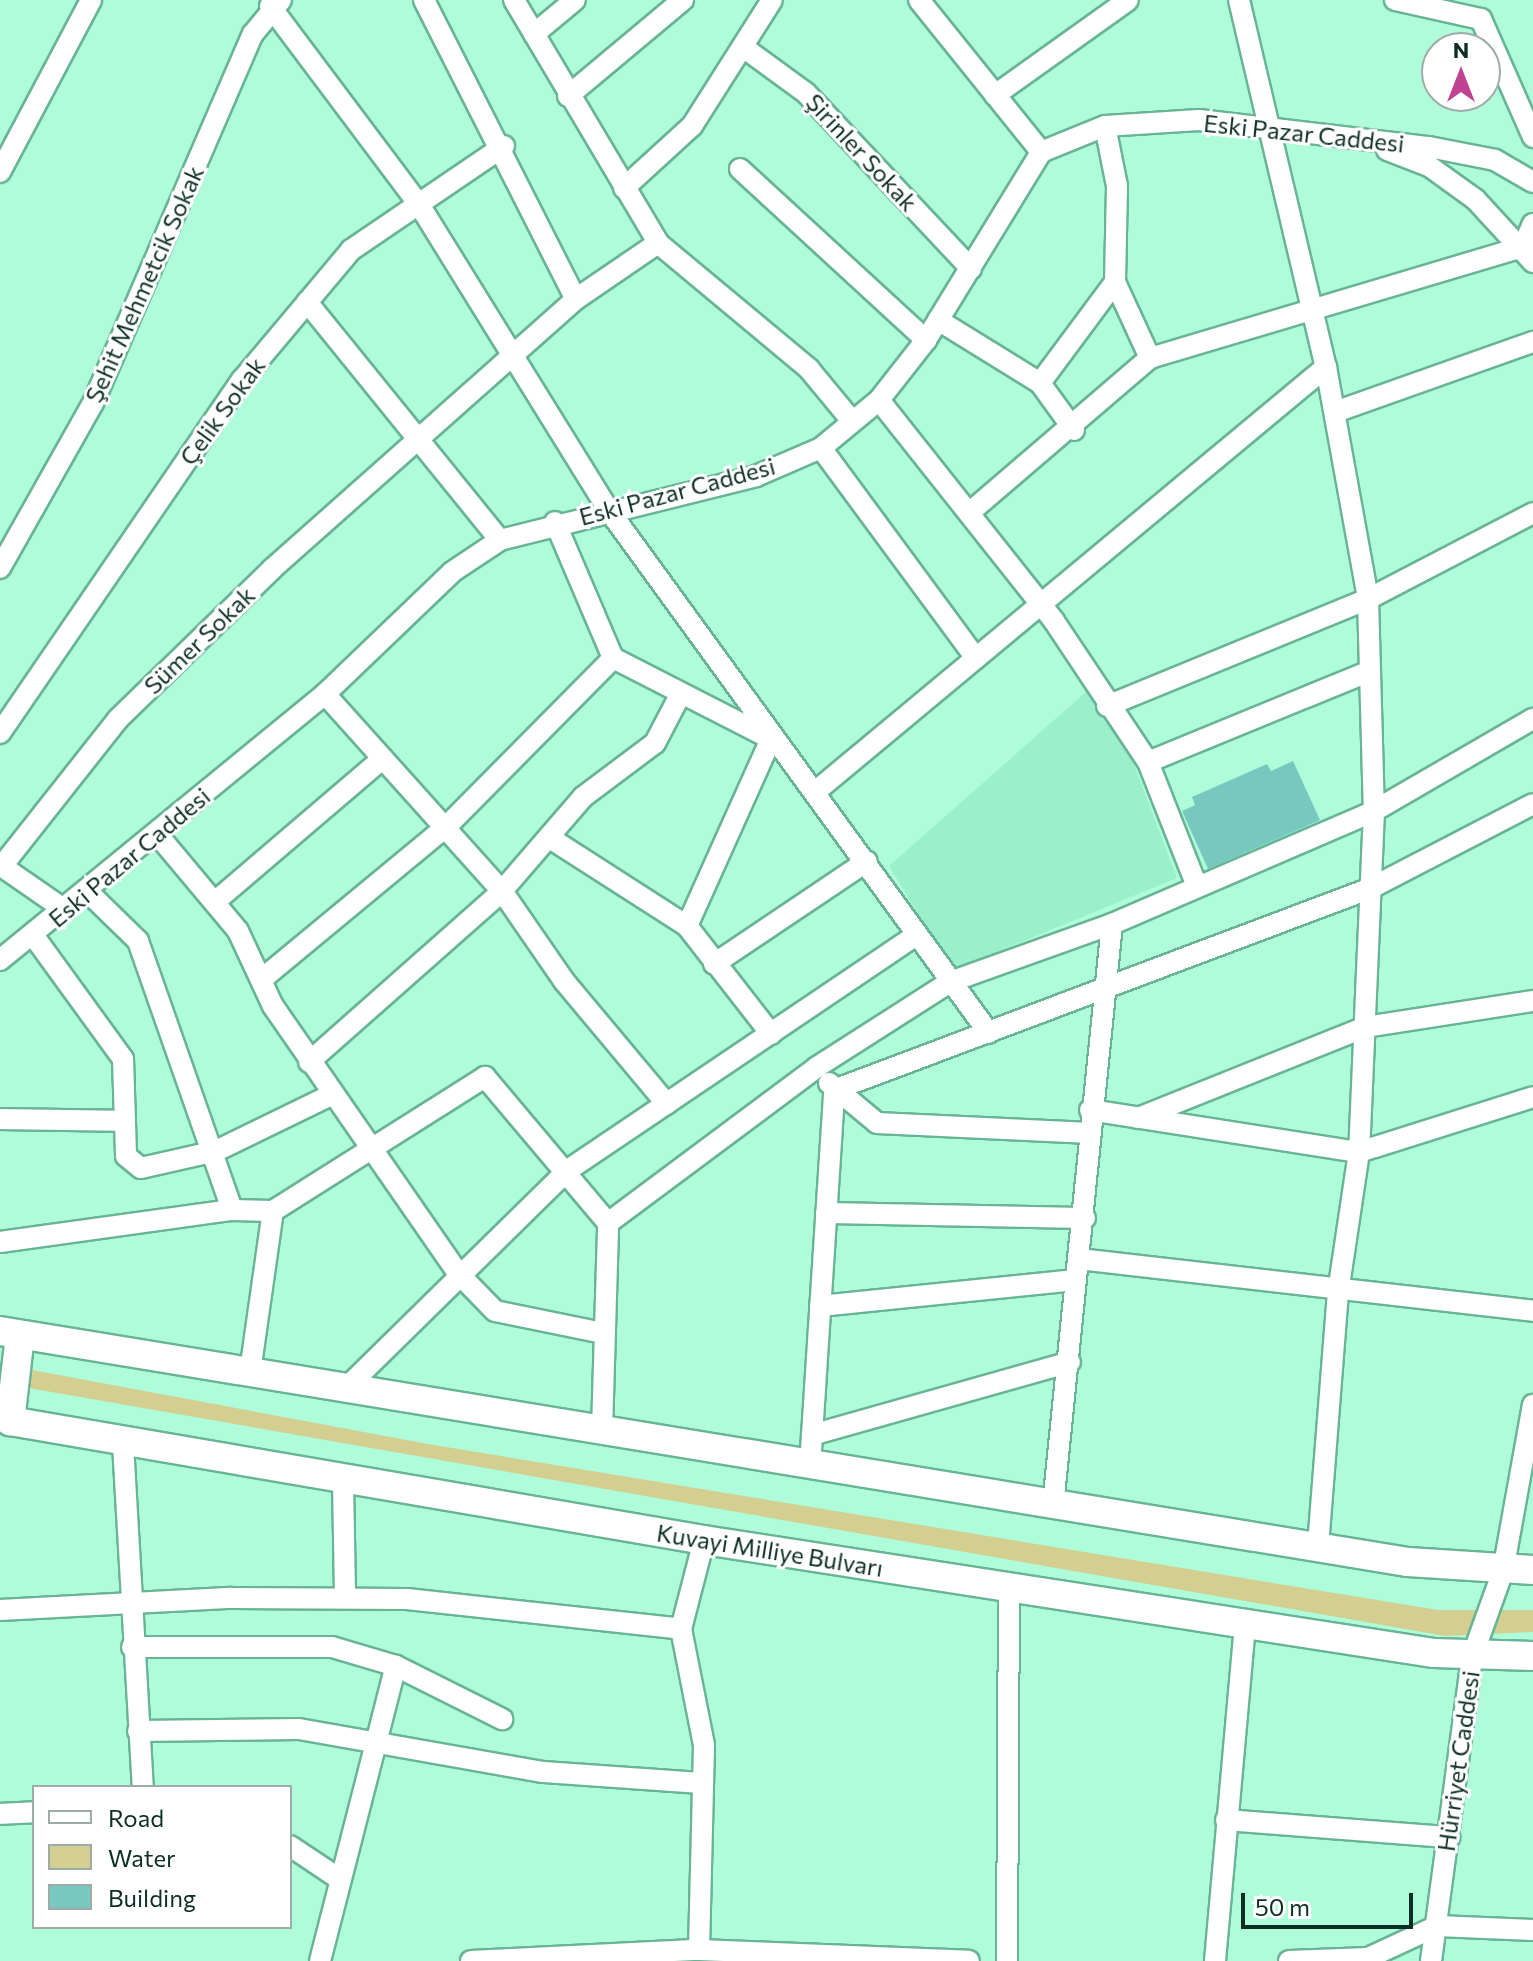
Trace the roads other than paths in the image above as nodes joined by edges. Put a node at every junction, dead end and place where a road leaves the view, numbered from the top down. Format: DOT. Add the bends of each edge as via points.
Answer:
graph roads {
  1 [pos="91,0"];
  2 [pos="424,0"];
  3 [pos="514,0"];
  4 [pos="575,0"];
  5 [pos="683,0"];
  6 [pos="772,0"];
  7 [pos="1128,0"];
  8 [pos="1239,0"];
  9 [pos="1395,0"];
  10 [pos="276,3"];
  11 [pos="928,3"];
  12 [pos="534,34"];
  13 [pos="743,47"];
  14 [pos="995,95"];
  15 [pos="568,96"];
  16 [pos="1105,126"];
  17 [pos="1268,126"];
  18 [pos="1533,137"];
  19 [pos="1357,139"];
  20 [pos="504,146"];
  21 [pos="1041,152"];
  22 [pos="740,169"];
  23 [pos="0,172"];
  24 [pos="1533,182"];
  25 [pos="624,188"];
  26 [pos="420,206"];
  27 [pos="1533,224"];
  28 [pos="658,243"];
  29 [pos="1528,254"];
  30 [pos="971,269"];
  31 [pos="1115,282"];
  32 [pos="576,299"];
  33 [pos="307,302"];
  34 [pos="1311,305"];
  35 [pos="938,320"];
  36 [pos="926,340"];
  37 [pos="1533,342"];
  38 [pos="513,355"];
  39 [pos="1150,358"];
  40 [pos="1326,367"];
  41 [pos="1040,383"];
  42 [pos="879,400"];
  43 [pos="1335,412"];
  44 [pos="852,421"];
  45 [pos="1074,430"];
  46 [pos="419,435"];
  47 [pos="821,448"];
  48 [pos="610,512"];
  49 [pos="969,513"];
  50 [pos="1533,513"];
  51 [pos="555,522"];
  52 [pos="500,540"];
  53 [pos="0,568"];
  54 [pos="1368,599"];
  55 [pos="1042,605"];
  56 [pos="613,658"];
  57 [pos="976,658"];
  58 [pos="1370,671"];
  59 [pos="325,694"];
  60 [pos="679,697"];
  61 [pos="1107,706"];
  62 [pos="1533,719"];
  63 [pos="0,733"];
  64 [pos="771,739"];
  65 [pos="383,758"];
  66 [pos="1148,762"];
  67 [pos="815,792"];
  68 [pos="1533,804"];
  69 [pos="1374,811"];
  70 [pos="446,827"];
  71 [pos="157,834"];
  72 [pos="553,840"];
  73 [pos="867,861"];
  74 [pos="1,866"];
  75 [pos="1196,884"];
  76 [pos="1371,888"];
  77 [pos="502,891"];
  78 [pos="88,892"];
  79 [pos="217,900"];
  80 [pos="65,910"];
  81 [pos="1112,924"];
  82 [pos="687,926"];
  83 [pos="33,935"];
  84 [pos="916,935"];
  85 [pos="0,960"];
  86 [pos="714,964"];
  87 [pos="262,979"];
  88 [pos="950,982"];
  89 [pos="1108,990"];
  90 [pos="1533,1001"];
  91 [pos="1365,1027"];
  92 [pos="989,1033"];
  93 [pos="771,1034"];
  94 [pos="309,1062"];
  95 [pos="817,1067"];
  96 [pos="834,1090"];
  97 [pos="331,1095"];
  98 [pos="1533,1097"];
  99 [pos="667,1104"];
  100 [pos="1090,1110"];
  101 [pos="1138,1118"];
  102 [pos="0,1119"];
  103 [pos="125,1121"];
  104 [pos="1091,1133"];
  105 [pos="216,1151"];
  106 [pos="376,1151"];
  107 [pos="1359,1152"];
  108 [pos="568,1170"];
  109 [pos="232,1210"];
  110 [pos="273,1211"];
  111 [pos="826,1213"];
  112 [pos="1085,1218"];
  113 [pos="608,1223"];
  114 [pos="0,1242"];
  115 [pos="1079,1259"];
  116 [pos="457,1272"];
  117 [pos="1076,1280"];
  118 [pos="1338,1292"];
  119 [pos="820,1306"];
  120 [pos="0,1309"];
  121 [pos="1533,1311"];
  122 [pos="603,1333"];
  123 [pos="13,1342"];
  124 [pos="1070,1362"];
  125 [pos="250,1372"];
  126 [pos="346,1388"];
  127 [pos="1533,1405"];
  128 [pos="8,1413"];
  129 [pos="602,1431"];
  130 [pos="812,1435"];
  131 [pos="123,1444"];
  132 [pos="810,1466"];
  133 [pos="343,1480"];
  134 [pos="1053,1505"];
  135 [pos="704,1540"];
  136 [pos="1318,1547"];
  137 [pos="1533,1570"];
  138 [pos="1503,1571"];
  139 [pos="1009,1586"];
  140 [pos="345,1598"];
  141 [pos="128,1604"];
  142 [pos="0,1610"];
  143 [pos="1245,1622"];
  144 [pos="681,1629"];
  145 [pos="132,1647"];
  146 [pos="1533,1656"];
  147 [pos="1472,1657"];
  148 [pos="396,1666"];
  149 [pos="502,1719"];
  150 [pos="138,1731"];
  151 [pos="374,1739"];
  152 [pos="702,1783"];
  153 [pos="143,1785"];
  154 [pos="32,1812"];
  155 [pos="0,1814"];
  156 [pos="1226,1820"];
  157 [pos="1449,1837"];
  158 [pos="292,1847"];
  159 [pos="338,1878"];
  160 [pos="1437,1926"];
  161 [pos="1533,1930"];
  162 [pos="699,1950"];
  163 [pos="921,1957"];
  164 [pos="320,1961"];
  165 [pos="471,1961"];
  166 [pos="969,1961"];
  167 [pos="1007,1961"];
  168 [pos="1215,1961"];
  169 [pos="1289,1961"];
  170 [pos="1431,1961"];
  1 -- 23 [label="street"];
  2 -- 20 [label="street"];
  3 -- 12 [label="street"];
  4 -- 12 [label="street"];
  5 -- 15 [label="street"];
  6 -- 13 [label="street"];
  7 -- 14 [label="street"];
  8 -- 17 [label="street"];
  9 -- 18 [label="street" via="1481,19"];
  10 -- 26 [label="street"];
  10 -- 53 [label="street, Şehit Mehmetcik Sokak" via="93,403"];
  11 -- 14 [label="street"];
  12 -- 15 [label="street"];
  13 -- 25 [label="street" via="692,126"];
  13 -- 30 [label="street, Şirinler Sokak" via="806,93"];
  14 -- 21 [label="street"];
  15 -- 25 [label="street"];
  16 -- 17 [label="street, Eski Pazar Caddesi"];
  16 -- 21 [label="street, Eski Pazar Caddesi"];
  16 -- 31 [label="street" via="1117,186"];
  17 -- 19 [label="street, Eski Pazar Caddesi"];
  17 -- 34 [label="street"];
  19 -- 24 [label="street, Eski Pazar Caddesi" via="1495,160"];
  19 -- 29 [label="street" via="1429,166"];
  20 -- 26 [label="street, Çelik Sokak"];
  20 -- 32 [label="street"];
  21 -- 30 [label="street, Eski Pazar Caddesi"];
  22 -- 36 [label="street"];
  25 -- 28 [label="street"];
  26 -- 33 [label="street, Çelik Sokak" via="351,250"];
  26 -- 38 [label="street"];
  27 -- 29 [label="street"];
  28 -- 32 [label="street, Sümer Sokak"];
  28 -- 44 [label="street" via="809,369"];
  29 -- 34 [label="street"];
  30 -- 35 [label="street, Eski Pazar Caddesi"];
  31 -- 39 [label="street"];
  31 -- 41 [label="street"];
  32 -- 38 [label="street, Sümer Sokak"];
  33 -- 46 [label="street"];
  33 -- 63 [label="street, Çelik Sokak" via="242,380"];
  34 -- 39 [label="street"];
  34 -- 40 [label="street"];
  35 -- 36 [label="street, Eski Pazar Caddesi"];
  35 -- 41 [label="street"];
  36 -- 42 [label="street, Eski Pazar Caddesi"];
  37 -- 43 [label="street"];
  38 -- 46 [label="street, Sümer Sokak"];
  38 -- 48 [label="street"];
  39 -- 45 [label="street"];
  40 -- 43 [label="street"];
  40 -- 55 [label="street"];
  41 -- 45 [label="street"];
  42 -- 44 [label="street, Eski Pazar Caddesi"];
  42 -- 49 [label="street"];
  43 -- 54 [label="street"];
  44 -- 47 [label="street, Eski Pazar Caddesi"];
  45 -- 49 [label="street"];
  46 -- 52 [label="street"];
  46 -- 74 [label="street, Sümer Sokak" via="118,719"];
  47 -- 48 [label="street, Eski Pazar Caddesi" via="756,476"];
  47 -- 57 [label="street"];
  48 -- 51 [label="street, Eski Pazar Caddesi"];
  48 -- 64 [label="street"];
  49 -- 55 [label="street"];
  50 -- 54 [label="street"];
  51 -- 52 [label="street, Eski Pazar Caddesi"];
  51 -- 56 [label="street"];
  52 -- 59 [label="street, Eski Pazar Caddesi" via="452,572"];
  54 -- 58 [label="street"];
  54 -- 61 [label="street"];
  55 -- 57 [label="street"];
  55 -- 61 [label="street"];
  56 -- 60 [label="street"];
  56 -- 70 [label="street"];
  57 -- 67 [label="street"];
  58 -- 66 [label="street"];
  58 -- 69 [label="street"];
  59 -- 65 [label="street"];
  59 -- 71 [label="street, Eski Pazar Caddesi"];
  60 -- 64 [label="street"];
  60 -- 72 [label="street" via="655,743 583,797"];
  61 -- 66 [label="street"];
  62 -- 69 [label="street"];
  64 -- 67 [label="street"];
  64 -- 82 [label="street"];
  65 -- 70 [label="street"];
  65 -- 79 [label="street"];
  66 -- 75 [label="street"];
  67 -- 73 [label="street"];
  68 -- 76 [label="street"];
  69 -- 75 [label="street"];
  69 -- 76 [label="street"];
  70 -- 77 [label="street"];
  70 -- 87 [label="street"];
  71 -- 78 [label="street, Eski Pazar Caddesi"];
  71 -- 79 [label="street"];
  72 -- 77 [label="street"];
  72 -- 82 [label="street"];
  73 -- 84 [label="street"];
  73 -- 86 [label="street"];
  74 -- 80 [label="street"];
  75 -- 81 [label="street"];
  76 -- 89 [label="street"];
  76 -- 91 [label="street"];
  77 -- 94 [label="street"];
  77 -- 99 [label="street" via="564,981"];
  78 -- 80 [label="street, Eski Pazar Caddesi"];
  78 -- 105 [label="street" via="138,941"];
  79 -- 87 [label="street"];
  80 -- 83 [label="street, Eski Pazar Caddesi"];
  81 -- 88 [label="street"];
  81 -- 89 [label="street"];
  82 -- 86 [label="street"];
  83 -- 85 [label="street, Eski Pazar Caddesi"];
  83 -- 103 [label="street" via="123,1059"];
  84 -- 88 [label="street"];
  84 -- 93 [label="street"];
  86 -- 93 [label="street"];
  87 -- 94 [label="street"];
  88 -- 92 [label="street"];
  88 -- 95 [label="street"];
  89 -- 92 [label="street"];
  89 -- 100 [label="street"];
  90 -- 91 [label="street"];
  91 -- 101 [label="street"];
  91 -- 107 [label="street"];
  92 -- 96 [label="street"];
  93 -- 99 [label="street"];
  94 -- 97 [label="street"];
  95 -- 96 [label="street"];
  95 -- 113 [label="street"];
  96 -- 104 [label="street" via="877,1123"];
  96 -- 111 [label="street"];
  97 -- 105 [label="street"];
  97 -- 106 [label="street"];
  98 -- 107 [label="street"];
  99 -- 108 [label="street"];
  100 -- 101 [label="street"];
  100 -- 104 [label="street"];
  101 -- 107 [label="street"];
  102 -- 103 [label="street"];
  103 -- 105 [label="street" via="126,1156 141,1168"];
  104 -- 112 [label="street"];
  105 -- 109 [label="street"];
  106 -- 108 [label="street" via="485,1077"];
  106 -- 110 [label="street"];
  106 -- 116 [label="street"];
  107 -- 118 [label="street"];
  108 -- 113 [label="street"];
  108 -- 116 [label="street"];
  109 -- 110 [label="street"];
  109 -- 114 [label="street"];
  110 -- 125 [label="street"];
  111 -- 112 [label="street"];
  111 -- 119 [label="street"];
  112 -- 115 [label="street"];
  113 -- 122 [label="street"];
  115 -- 117 [label="street"];
  115 -- 118 [label="street"];
  116 -- 122 [label="street" via="495,1311"];
  116 -- 126 [label="street"];
  117 -- 119 [label="street"];
  117 -- 124 [label="street"];
  118 -- 121 [label="street"];
  118 -- 136 [label="street"];
  119 -- 130 [label="street"];
  120 -- 123 [label="main road"];
  122 -- 129 [label="street"];
  123 -- 125 [label="main road"];
  123 -- 128 [label="main road"];
  124 -- 130 [label="street"];
  124 -- 134 [label="street"];
  125 -- 126 [label="main road"];
  126 -- 129 [label="main road"];
  127 -- 138 [label="street, Hürriyet Caddesi"];
  128 -- 131 [label="main road, Kuvayi Milliye Bulvarı"];
  129 -- 132 [label="main road"];
  130 -- 132 [label="street"];
  131 -- 133 [label="main road, Kuvayi Milliye Bulvarı"];
  131 -- 141 [label="street"];
  132 -- 134 [label="main road"];
  133 -- 135 [label="main road, Kuvayi Milliye Bulvarı"];
  133 -- 140 [label="street"];
  134 -- 136 [label="main road"];
  135 -- 139 [label="main road, Kuvayi Milliye Bulvarı"];
  135 -- 144 [label="street"];
  136 -- 138 [label="main road"];
  137 -- 138 [label="main road"];
  138 -- 147 [label="street, Hürriyet Caddesi"];
  139 -- 143 [label="main road, Kuvayi Milliye Bulvarı"];
  139 -- 167 [label="street"];
  140 -- 141 [label="street"];
  140 -- 144 [label="street"];
  141 -- 142 [label="street"];
  141 -- 145 [label="street"];
  143 -- 147 [label="main road, Kuvayi Milliye Bulvarı"];
  143 -- 156 [label="street"];
  144 -- 152 [label="street" via="704,1745"];
  145 -- 148 [label="street" via="332,1647"];
  145 -- 150 [label="street"];
  146 -- 147 [label="main road, Kuvayi Milliye Bulvarı"];
  147 -- 157 [label="street, Hürriyet Caddesi"];
  148 -- 149 [label="street"];
  148 -- 151 [label="street"];
  150 -- 151 [label="street" via="299,1729"];
  150 -- 153 [label="street"];
  151 -- 152 [label="street" via="543,1772"];
  151 -- 159 [label="street"];
  152 -- 162 [label="street"];
  154 -- 155 [label="street"];
  156 -- 157 [label="street"];
  156 -- 168 [label="street"];
  157 -- 160 [label="street, Hürriyet Caddesi"];
  158 -- 159 [label="street"];
  159 -- 164 [label="street"];
  160 -- 161 [label="street"];
  160 -- 169 [label="street" via="1368,1958"];
  160 -- 170 [label="street, Hürriyet Caddesi"];
  162 -- 163 [label="street"];
  162 -- 165 [label="street"];
  163 -- 166 [label="street"];
}
